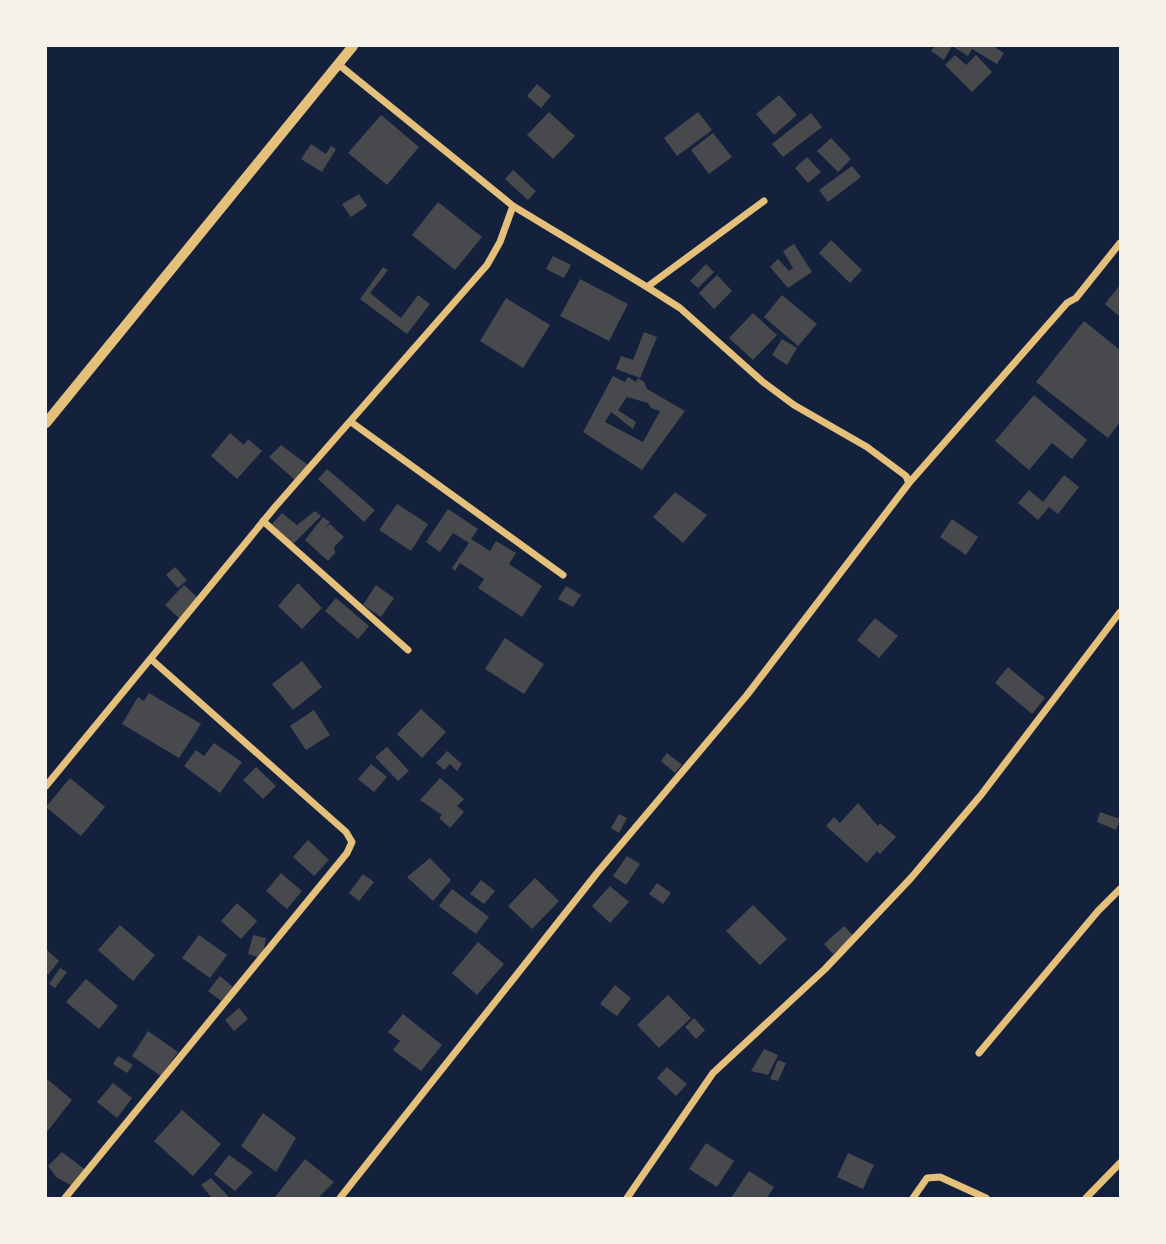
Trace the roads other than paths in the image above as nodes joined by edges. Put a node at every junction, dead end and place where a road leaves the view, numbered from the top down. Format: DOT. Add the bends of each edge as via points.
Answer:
graph roads {
  1 [pos="353,46"];
  2 [pos="338,64"];
  3 [pos="764,201"];
  4 [pos="513,206"];
  5 [pos="1121,243"];
  6 [pos="647,287"];
  7 [pos="46,422"];
  8 [pos="351,422"];
  9 [pos="909,484"];
  10 [pos="263,521"];
  11 [pos="563,575"];
  12 [pos="1121,612"];
  13 [pos="408,649"];
  14 [pos="152,660"];
  15 [pos="46,786"];
  16 [pos="1121,889"];
  17 [pos="979,1054"];
  18 [pos="1121,1163"];
  19 [pos="65,1199"];
  20 [pos="340,1199"];
  21 [pos="627,1199"];
  22 [pos="913,1199"];
  23 [pos="986,1199"];
  24 [pos="1086,1199"];
  1 -- 2 [label="street"];
  2 -- 4 [label="street"];
  2 -- 7 [label="street"];
  3 -- 6 [label="street"];
  4 -- 6 [label="street"];
  4 -- 8 [label="street" via="487,265"];
  5 -- 9 [label="street"];
  6 -- 9 [label="street" via="688,315 763,382 867,447"];
  8 -- 10 [label="street"];
  8 -- 11 [label="street"];
  9 -- 20 [label="street" via="755,685 597,873"];
  10 -- 13 [label="street"];
  10 -- 14 [label="street"];
  12 -- 21 [label="street" via="911,878 825,969 713,1073"];
  14 -- 15 [label="street"];
  14 -- 19 [label="street" via="352,842"];
  16 -- 17 [label="street"];
  18 -- 24 [label="street"];
  22 -- 23 [label="street" via="927,1178 940,1177"];
}
